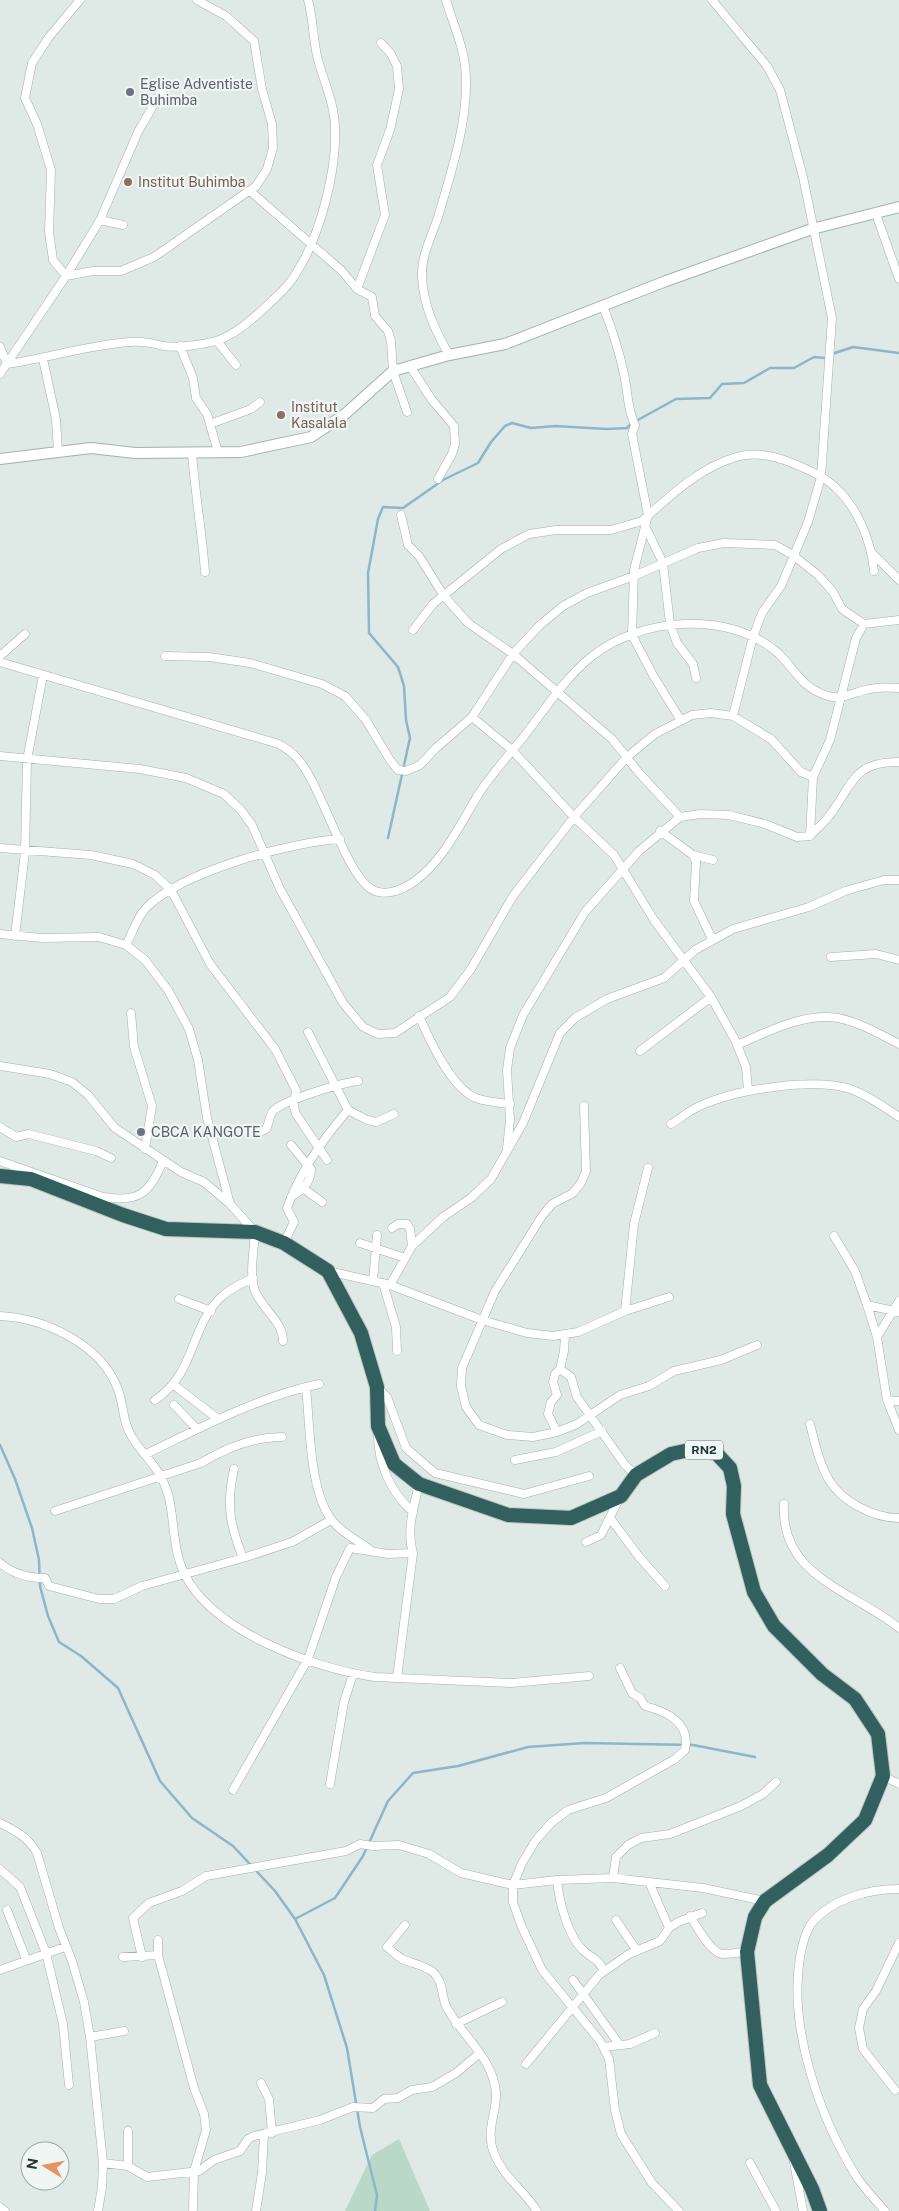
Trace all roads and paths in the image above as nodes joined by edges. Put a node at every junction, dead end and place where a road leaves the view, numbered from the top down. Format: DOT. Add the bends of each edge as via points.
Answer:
graph roads {
  1 [pos="80,0"];
  2 [pos="197,0"];
  3 [pos="308,0"];
  4 [pos="446,0"];
  5 [pos="712,0"];
  6 [pos="380,42"];
  7 [pos="164,87"];
  8 [pos="250,191"];
  9 [pos="899,207"];
  10 [pos="876,214"];
  11 [pos="100,220"];
  12 [pos="123,225"];
  13 [pos="812,229"];
  14 [pos="310,244"];
  15 [pos="66,276"];
  16 [pos="899,279"];
  17 [pos="357,289"];
  18 [pos="602,306"];
  19 [pos="217,340"];
  20 [pos="180,346"];
  21 [pos="0,347"];
  22 [pos="449,355"];
  23 [pos="43,359"];
  24 [pos="7,364"];
  25 [pos="236,365"];
  26 [pos="410,366"];
  27 [pos="393,371"];
  28 [pos="0,374"];
  29 [pos="260,402"];
  30 [pos="407,412"];
  31 [pos="210,424"];
  32 [pos="58,452"];
  33 [pos="218,452"];
  34 [pos="192,454"];
  35 [pos="0,459"];
  36 [pos="821,477"];
  37 [pos="438,479"];
  38 [pos="401,515"];
  39 [pos="648,515"];
  40 [pos="645,526"];
  41 [pos="872,553"];
  42 [pos="793,555"];
  43 [pos="663,563"];
  44 [pos="205,572"];
  45 [pos="874,572"];
  46 [pos="634,576"];
  47 [pos="899,580"];
  48 [pos="444,596"];
  49 [pos="899,620"];
  50 [pos="670,624"];
  51 [pos="864,624"];
  52 [pos="413,630"];
  53 [pos="25,634"];
  54 [pos="632,635"];
  55 [pos="753,637"];
  56 [pos="513,654"];
  57 [pos="0,656"];
  58 [pos="165,656"];
  59 [pos="0,662"];
  60 [pos="42,675"];
  61 [pos="696,678"];
  62 [pos="899,688"];
  63 [pos="558,692"];
  64 [pos="840,699"];
  65 [pos="733,716"];
  66 [pos="472,717"];
  67 [pos="680,719"];
  68 [pos="512,750"];
  69 [pos="0,756"];
  70 [pos="627,757"];
  71 [pos="27,760"];
  72 [pos="899,762"];
  73 [pos="813,777"];
  74 [pos="574,817"];
  75 [pos="680,817"];
  76 [pos="660,831"];
  77 [pos="810,836"];
  78 [pos="340,839"];
  79 [pos="0,848"];
  80 [pos="25,852"];
  81 [pos="264,852"];
  82 [pos="694,855"];
  83 [pos="713,860"];
  84 [pos="622,871"];
  85 [pos="899,880"];
  86 [pos="171,890"];
  87 [pos="0,934"];
  88 [pos="15,936"];
  89 [pos="712,939"];
  90 [pos="126,945"];
  91 [pos="830,957"];
  92 [pos="685,960"];
  93 [pos="899,960"];
  94 [pos="711,997"];
  95 [pos="131,1013"];
  96 [pos="420,1016"];
  97 [pos="308,1032"];
  98 [pos="737,1044"];
  99 [pos="899,1044"];
  100 [pos="640,1051"];
  101 [pos="0,1066"];
  102 [pos="358,1081"];
  103 [pos="334,1085"];
  104 [pos="748,1090"];
  105 [pos="295,1099"];
  106 [pos="510,1104"];
  107 [pos="584,1106"];
  108 [pos="348,1110"];
  109 [pos="394,1114"];
  110 [pos="899,1117"];
  111 [pos="671,1124"];
  112 [pos="0,1127"];
  113 [pos="256,1134"];
  114 [pos="291,1146"];
  115 [pos="319,1147"];
  116 [pos="145,1150"];
  117 [pos="506,1154"];
  118 [pos="110,1158"];
  119 [pos="327,1160"];
  120 [pos="0,1161"];
  121 [pos="163,1161"];
  122 [pos="308,1164"];
  123 [pos="648,1168"];
  124 [pos="0,1176"];
  125 [pos="304,1189"];
  126 [pos="291,1197"];
  127 [pos="322,1202"];
  128 [pos="230,1204"];
  129 [pos="392,1228"];
  130 [pos="254,1232"];
  131 [pos="377,1235"];
  132 [pos="834,1236"];
  133 [pos="284,1243"];
  134 [pos="360,1243"];
  135 [pos="412,1246"];
  136 [pos="377,1248"];
  137 [pos="405,1258"];
  138 [pos="328,1271"];
  139 [pos="253,1278"];
  140 [pos="372,1281"];
  141 [pos="386,1284"];
  142 [pos="669,1296"];
  143 [pos="179,1298"];
  144 [pos="899,1301"];
  145 [pos="867,1305"];
  146 [pos="625,1310"];
  147 [pos="210,1311"];
  148 [pos="896,1311"];
  149 [pos="0,1316"];
  150 [pos="482,1320"];
  151 [pos="565,1336"];
  152 [pos="878,1337"];
  153 [pos="284,1341"];
  154 [pos="757,1345"];
  155 [pos="397,1351"];
  156 [pos="560,1369"];
  157 [pos="319,1384"];
  158 [pos="174,1385"];
  159 [pos="306,1387"];
  160 [pos="377,1387"];
  161 [pos="155,1400"];
  162 [pos="888,1400"];
  163 [pos="899,1401"];
  164 [pos="174,1405"];
  165 [pos="590,1413"];
  166 [pos="218,1419"];
  167 [pos="810,1424"];
  168 [pos="378,1426"];
  169 [pos="197,1429"];
  170 [pos="899,1430"];
  171 [pos="602,1431"];
  172 [pos="557,1432"];
  173 [pos="282,1437"];
  174 [pos="146,1454"];
  175 [pos="515,1460"];
  176 [pos="234,1469"];
  177 [pos="636,1475"];
  178 [pos="163,1476"];
  179 [pos="589,1476"];
  180 [pos="419,1484"];
  181 [pos="621,1496"];
  182 [pos="784,1504"];
  183 [pos="55,1511"];
  184 [pos="413,1512"];
  185 [pos="610,1518"];
  186 [pos="899,1518"];
  187 [pos="331,1520"];
  188 [pos="586,1542"];
  189 [pos="372,1551"];
  190 [pos="413,1553"];
  191 [pos="243,1558"];
  192 [pos="0,1563"];
  193 [pos="185,1575"];
  194 [pos="665,1586"];
  195 [pos="899,1628"];
  196 [pos="308,1659"];
  197 [pos="620,1668"];
  198 [pos="353,1674"];
  199 [pos="589,1676"];
  200 [pos="397,1678"];
  201 [pos="883,1776"];
  202 [pos="776,1782"];
  203 [pos="330,1784"];
  204 [pos="899,1784"];
  205 [pos="234,1790"];
  206 [pos="0,1823"];
  207 [pos="0,1869"];
  208 [pos="613,1878"];
  209 [pos="557,1880"];
  210 [pos="649,1882"];
  211 [pos="513,1885"];
  212 [pos="899,1889"];
  213 [pos="764,1901"];
  214 [pos="7,1910"];
  215 [pos="702,1913"];
  216 [pos="690,1916"];
  217 [pos="616,1920"];
  218 [pos="405,1925"];
  219 [pos="669,1928"];
  220 [pos="158,1940"];
  221 [pos="899,1943"];
  222 [pos="65,1947"];
  223 [pos="636,1951"];
  224 [pos="747,1952"];
  225 [pos="46,1953"];
  226 [pos="158,1955"];
  227 [pos="123,1957"];
  228 [pos="142,1957"];
  229 [pos="26,1959"];
  230 [pos="0,1970"];
  231 [pos="604,1971"];
  232 [pos="573,1980"];
  233 [pos="584,1993"];
  234 [pos="502,2002"];
  235 [pos="572,2008"];
  236 [pos="456,2024"];
  237 [pos="124,2031"];
  238 [pos="655,2033"];
  239 [pos="90,2037"];
  240 [pos="619,2044"];
  241 [pos="603,2047"];
  242 [pos="480,2053"];
  243 [pos="526,2064"];
  244 [pos="261,2083"];
  245 [pos="69,2085"];
  246 [pos="895,2090"];
  247 [pos="128,2131"];
  248 [pos="268,2134"];
  249 [pos="791,2150"];
  250 [pos="103,2163"];
  251 [pos="750,2164"];
  252 [pos="128,2166"];
  253 [pos="194,2171"];
  254 [pos="0,2206"];
  255 [pos="193,2209"];
  256 [pos="5,2211"];
  257 [pos="98,2211"];
  258 [pos="256,2211"];
  259 [pos="537,2211"];
  260 [pos="679,2211"];
  261 [pos="776,2211"];
  262 [pos="802,2211"];
  263 [pos="820,2211"];
  264 [pos="885,2211"];
  1 -- 15 [label="street" via="32,63 25,98 51,170 49,232 53,260"];
  2 -- 8 [label="street" via="226,16 254,41 272,124 273,148 267,169"];
  3 -- 14 [label="street" via="317,56 336,127 335,158 326,200"];
  4 -- 22 [label="street" via="464,49 466,81 462,123 421,274 424,299"];
  5 -- 13 [label="street" via="767,66 780,90 803,177"];
  6 -- 17 [label="street" via="397,66 399,89 378,165 385,215"];
  7 -- 11 [label="street" via="138,132"];
  8 -- 14 [label="street"];
  8 -- 15 [label="street" via="154,257 122,271 93,271"];
  9 -- 10 [label="street"];
  10 -- 13 [label="street"];
  10 -- 16 [label="street"];
  11 -- 12 [label="street"];
  11 -- 15 [label="street"];
  13 -- 18 [label="street"];
  13 -- 36 [label="street" via="832,318"];
  14 -- 17 [label="street"];
  14 -- 19 [label="street" via="299,270 280,294 248,323"];
  15 -- 24 [label="street"];
  17 -- 27 [label="street" via="372,297 375,316 388,332"];
  18 -- 22 [label="street" via="505,344"];
  18 -- 39 [label="street" via="615,337 635,424 632,434"];
  19 -- 20 [label="street"];
  19 -- 25 [label="street"];
  20 -- 23 [label="street" via="130,342 94,346"];
  20 -- 31 [label="street" via="193,378 196,398"];
  21 -- 24 [label="street"];
  22 -- 26 [label="street"];
  23 -- 24 [label="street"];
  23 -- 32 [label="street" via="56,419"];
  24 -- 28 [label="street"];
  26 -- 27 [label="street"];
  26 -- 37 [label="street" via="454,426 452,454"];
  27 -- 30 [label="street"];
  27 -- 33 [label="street" via="344,415 311,437 241,452"];
  29 -- 31 [label="street" via="251,409"];
  31 -- 33 [label="street"];
  32 -- 34 [label="street" via="91,448"];
  32 -- 35 [label="street"];
  33 -- 34 [label="street"];
  34 -- 44 [label="street"];
  36 -- 39 [label="street" via="779,458 736,457 700,472"];
  36 -- 41 [label="street" via="835,486 850,504"];
  36 -- 42 [label="street" via="808,522"];
  38 -- 48 [label="street" via="408,545 419,556"];
  39 -- 40 [label="street"];
  39 -- 48 [label="street" via="631,525 611,530 556,530 529,534 502,549"];
  40 -- 43 [label="street"];
  40 -- 46 [label="street"];
  41 -- 45 [label="street"];
  41 -- 47 [label="street"];
  42 -- 43 [label="street" via="775,545 724,544 698,548"];
  42 -- 51 [label="street" via="818,575 842,609"];
  42 -- 55 [label="street" via="781,586 762,613"];
  43 -- 46 [label="street"];
  43 -- 50 [label="street"];
  46 -- 54 [label="street"];
  46 -- 56 [label="street" via="586,593 564,606 540,625"];
  48 -- 52 [label="street" via="433,604"];
  48 -- 56 [label="street" via="468,623"];
  49 -- 51 [label="street"];
  50 -- 54 [label="street"];
  50 -- 55 [label="street" via="732,629"];
  50 -- 61 [label="street" via="677,643 693,664"];
  51 -- 64 [label="street" via="856,638"];
  53 -- 57 [label="street"];
  54 -- 63 [label="street" via="612,642 591,657"];
  54 -- 67 [label="street"];
  55 -- 64 [label="street" via="778,654 811,688"];
  55 -- 65 [label="street"];
  56 -- 63 [label="street"];
  56 -- 66 [label="street"];
  58 -- 66 [label="street" via="209,657 250,664 322,684 345,696 366,720 390,760 402,771 420,765"];
  59 -- 60 [label="street"];
  60 -- 71 [label="street"];
  60 -- 78 [label="street" via="279,744 297,757"];
  62 -- 64 [label="street" via="866,690"];
  63 -- 68 [label="street"];
  63 -- 70 [label="street" via="612,739"];
  64 -- 73 [label="street" via="830,740"];
  65 -- 67 [label="street" via="711,713"];
  65 -- 73 [label="street" via="771,738 801,772"];
  66 -- 68 [label="street"];
  67 -- 70 [label="street"];
  68 -- 74 [label="street"];
  68 -- 78 [label="street" via="482,789 444,850 415,881 393,892 375,891 360,880"];
  69 -- 71 [label="street"];
  70 -- 74 [label="street"];
  70 -- 75 [label="street"];
  71 -- 80 [label="street"];
  71 -- 81 [label="street" via="140,769 186,778 224,794 240,809 252,825"];
  72 -- 77 [label="street" via="874,765 853,777 830,815"];
  73 -- 77 [label="street"];
  74 -- 84 [label="street" via="614,855"];
  74 -- 96 [label="street" via="513,896 471,969 450,997"];
  75 -- 76 [label="street"];
  75 -- 77 [label="street" via="729,815 766,824 797,837"];
  76 -- 82 [label="street"];
  76 -- 84 [label="street"];
  78 -- 81 [label="street"];
  79 -- 80 [label="street"];
  80 -- 86 [label="street" via="92,855 133,864 155,875"];
  80 -- 88 [label="street"];
  81 -- 86 [label="street"];
  81 -- 96 [label="street" via="280,889 343,1003 363,1027 378,1034 395,1033"];
  82 -- 83 [label="street"];
  82 -- 89 [label="street" via="694,901"];
  84 -- 92 [label="street"];
  84 -- 106 [label="street" via="585,912 523,1015 510,1048 507,1070"];
  85 -- 89 [label="street" via="884,880 845,891 809,907 733,929"];
  86 -- 90 [label="street" via="144,909"];
  86 -- 105 [label="street" via="210,964 275,1049 290,1075 296,1090"];
  87 -- 88 [label="street"];
  88 -- 90 [label="street" via="100,937"];
  89 -- 92 [label="street"];
  90 -- 128 [label="street" via="145,960 168,990 189,1029 198,1060 207,1118"];
  91 -- 93 [label="street" via="876,954"];
  92 -- 94 [label="street"];
  92 -- 117 [label="street" via="664,978 607,999 575,1018 560,1033 523,1123"];
  94 -- 98 [label="street"];
  94 -- 100 [label="street"];
  95 -- 116 [label="street" via="137,1059 152,1106"];
  96 -- 106 [label="street" via="428,1040 465,1091 475,1098"];
  97 -- 103 [label="street"];
  98 -- 99 [label="street" via="772,1030 823,1018 837,1018"];
  98 -- 104 [label="street" via="746,1067"];
  101 -- 116 [label="street" via="50,1074 72,1082 88,1095 115,1128"];
  102 -- 103 [label="street"];
  103 -- 105 [label="street"];
  103 -- 108 [label="street"];
  104 -- 110 [label="street" via="826,1084 872,1098"];
  104 -- 111 [label="street" via="700,1106"];
  105 -- 113 [label="street" via="274,1110 266,1129"];
  105 -- 115 [label="street" via="296,1114"];
  106 -- 117 [label="street"];
  107 -- 150 [label="street" via="586,1171 581,1183 573,1194 552,1204 542,1216 495,1291"];
  108 -- 109 [label="street" via="376,1122"];
  108 -- 115 [label="street"];
  112 -- 118 [label="street" via="16,1137 29,1134 96,1151"];
  114 -- 122 [label="street"];
  115 -- 119 [label="street"];
  115 -- 122 [label="street"];
  116 -- 121 [label="street"];
  117 -- 135 [label="street" via="491,1179"];
  120 -- 121 [label="street" via="103,1197 118,1199 147,1190 154,1183"];
  121 -- 128 [label="street" via="204,1182"];
  122 -- 125 [label="street" via="311,1173"];
  122 -- 126 [label="street"];
  123 -- 146 [label="street" via="634,1224"];
  124 -- 130 [label="highway" via="32,1179 166,1229"];
  125 -- 126 [label="street"];
  125 -- 127 [label="street"];
  126 -- 133 [label="street" via="286,1208 294,1222"];
  128 -- 130 [label="street"];
  129 -- 135 [label="street" via="407,1224"];
  130 -- 133 [label="highway"];
  130 -- 139 [label="street"];
  131 -- 136 [label="street"];
  132 -- 145 [label="street" via="855,1271"];
  133 -- 138 [label="highway"];
  134 -- 136 [label="street"];
  135 -- 137 [label="street"];
  136 -- 137 [label="street"];
  136 -- 140 [label="street"];
  137 -- 141 [label="street"];
  138 -- 140 [label="street"];
  138 -- 160 [label="highway" via="361,1333"];
  139 -- 147 [label="street" via="220,1298"];
  139 -- 153 [label="street" via="255,1292 283,1332"];
  140 -- 141 [label="street"];
  141 -- 150 [label="street"];
  141 -- 155 [label="street" via="396,1327"];
  142 -- 146 [label="street"];
  143 -- 147 [label="street"];
  144 -- 148 [label="street"];
  145 -- 148 [label="street"];
  145 -- 152 [label="street"];
  146 -- 151 [label="street"];
  147 -- 158 [label="street" via="188,1362"];
  148 -- 152 [label="street"];
  149 -- 174 [label="street" via="40,1325 76,1339 97,1356 116,1385 124,1421"];
  150 -- 151 [label="street" via="528,1333"];
  150 -- 172 [label="street" via="462,1368 460,1386 470,1413 479,1425 507,1435 533,1437"];
  151 -- 156 [label="street"];
  152 -- 162 [label="street"];
  154 -- 165 [label="street" via="721,1360 674,1371 649,1386 620,1395"];
  156 -- 165 [label="street" via="571,1377 577,1397"];
  156 -- 172 [label="street" via="555,1374 553,1382 557,1394 548,1414"];
  157 -- 159 [label="street"];
  158 -- 161 [label="street"];
  158 -- 166 [label="street"];
  159 -- 166 [label="street"];
  159 -- 187 [label="street" via="315,1479"];
  160 -- 168 [label="highway"];
  160 -- 179 [label="street" via="386,1398 406,1448 435,1473 524,1494"];
  162 -- 163 [label="street"];
  162 -- 170 [label="street"];
  164 -- 169 [label="street"];
  165 -- 171 [label="street"];
  165 -- 172 [label="street" via="577,1424"];
  166 -- 169 [label="street"];
  167 -- 186 [label="street" via="818,1456 830,1482 865,1511"];
  168 -- 180 [label="highway" via="394,1464"];
  168 -- 184 [label="street" via="378,1446 390,1484"];
  169 -- 174 [label="street"];
  171 -- 175 [label="street" via="556,1452"];
  171 -- 177 [label="street" via="625,1465"];
  173 -- 178 [label="street" via="249,1440 201,1463"];
  174 -- 178 [label="street"];
  176 -- 191 [label="street" via="228,1505"];
  177 -- 181 [label="highway, RN2"];
  177 -- 201 [label="highway, RN2" via="671,1454 698,1448 717,1454 730,1468 734,1486 733,1514 754,1592 774,1626 822,1674 855,1698 878,1734"];
  178 -- 183 [label="street"];
  178 -- 193 [label="street" via="178,1557"];
  180 -- 181 [label="highway" via="508,1515 571,1518"];
  180 -- 184 [label="street"];
  181 -- 185 [label="street"];
  182 -- 195 [label="street" via="788,1540 805,1565 838,1591"];
  184 -- 190 [label="street" via="409,1542"];
  185 -- 188 [label="street" via="601,1535"];
  185 -- 194 [label="street"];
  187 -- 189 [label="street"];
  187 -- 191 [label="street" via="292,1542"];
  189 -- 190 [label="street"];
  189 -- 196 [label="street" via="350,1548 336,1577"];
  190 -- 200 [label="street"];
  191 -- 193 [label="street"];
  192 -- 193 [label="street" via="10,1572 45,1578 49,1586 99,1599 114,1598 142,1586"];
  193 -- 196 [label="street" via="202,1598 252,1638"];
  196 -- 198 [label="street"];
  196 -- 205 [label="street"];
  197 -- 211 [label="street" via="632,1693 645,1706 673,1717 686,1734 685,1750 606,1798 568,1810 551,1823 536,1840"];
  198 -- 200 [label="street"];
  198 -- 203 [label="street" via="344,1702"];
  199 -- 200 [label="street" via="512,1683"];
  201 -- 204 [label="street"];
  201 -- 213 [label="highway, RN2" via="865,1820 828,1855"];
  202 -- 208 [label="street" via="763,1794 741,1806 670,1834 641,1838 628,1845 616,1857"];
  206 -- 222 [label="street" via="21,1834 36,1853"];
  207 -- 225 [label="street" via="20,1887"];
  208 -- 209 [label="street"];
  208 -- 210 [label="street"];
  209 -- 211 [label="street"];
  209 -- 231 [label="street" via="564,1916 580,1946 596,1958"];
  210 -- 213 [label="street" via="703,1888"];
  210 -- 219 [label="street"];
  211 -- 228 [label="street" via="461,1873 429,1854 399,1844 360,1844 346,1850 206,1876 182,1891 149,1904 133,1918"];
  211 -- 235 [label="street" via="513,1902 520,1925 542,1970"];
  212 -- 264 [label="street" via="856,1895 828,1907 810,1926 802,1946 798,1972 799,2026 816,2091 859,2180"];
  213 -- 224 [label="highway, RN2" via="755,1916"];
  214 -- 229 [label="street"];
  215 -- 216 [label="street"];
  216 -- 219 [label="street"];
  216 -- 224 [label="street" via="716,1952"];
  217 -- 223 [label="street"];
  218 -- 236 [label="street" via="387,1947 400,1958 433,1972"];
  219 -- 223 [label="street" via="660,1941"];
  220 -- 226 [label="street"];
  221 -- 246 [label="street" via="876,1991 863,2009 860,2028 863,2049"];
  222 -- 225 [label="street"];
  222 -- 239 [label="street" via="84,2002"];
  223 -- 231 [label="street"];
  224 -- 249 [label="highway, RN2" via="760,2085"];
  225 -- 229 [label="street"];
  225 -- 245 [label="street" via="63,2024"];
  226 -- 228 [label="street"];
  226 -- 253 [label="street" via="204,2114 206,2130"];
  227 -- 228 [label="street"];
  229 -- 230 [label="street"];
  231 -- 233 [label="street"];
  232 -- 233 [label="street"];
  233 -- 235 [label="street"];
  233 -- 240 [label="street"];
  234 -- 236 [label="street"];
  235 -- 241 [label="street"];
  235 -- 243 [label="street"];
  236 -- 242 [label="street"];
  237 -- 239 [label="street"];
  238 -- 240 [label="street" via="630,2044"];
  239 -- 250 [label="street"];
  240 -- 241 [label="street"];
  241 -- 260 [label="street" via="609,2059 615,2110 622,2134 652,2183"];
  242 -- 248 [label="street" via="432,2087 384,2099 373,2108 353,2107"];
  242 -- 259 [label="street" via="491,2071 496,2094 490,2126 493,2152 505,2175"];
  244 -- 248 [label="street" via="269,2099"];
  247 -- 252 [label="street"];
  248 -- 253 [label="street" via="248,2139 240,2151"];
  248 -- 258 [label="street"];
  249 -- 262 [label="street"];
  249 -- 263 [label="highway, RN2"];
  250 -- 252 [label="street"];
  250 -- 257 [label="street"];
  251 -- 261 [label="street"];
  252 -- 253 [label="street" via="147,2177"];
  253 -- 255 [label="street"];
  254 -- 256 [label="street"];
}
